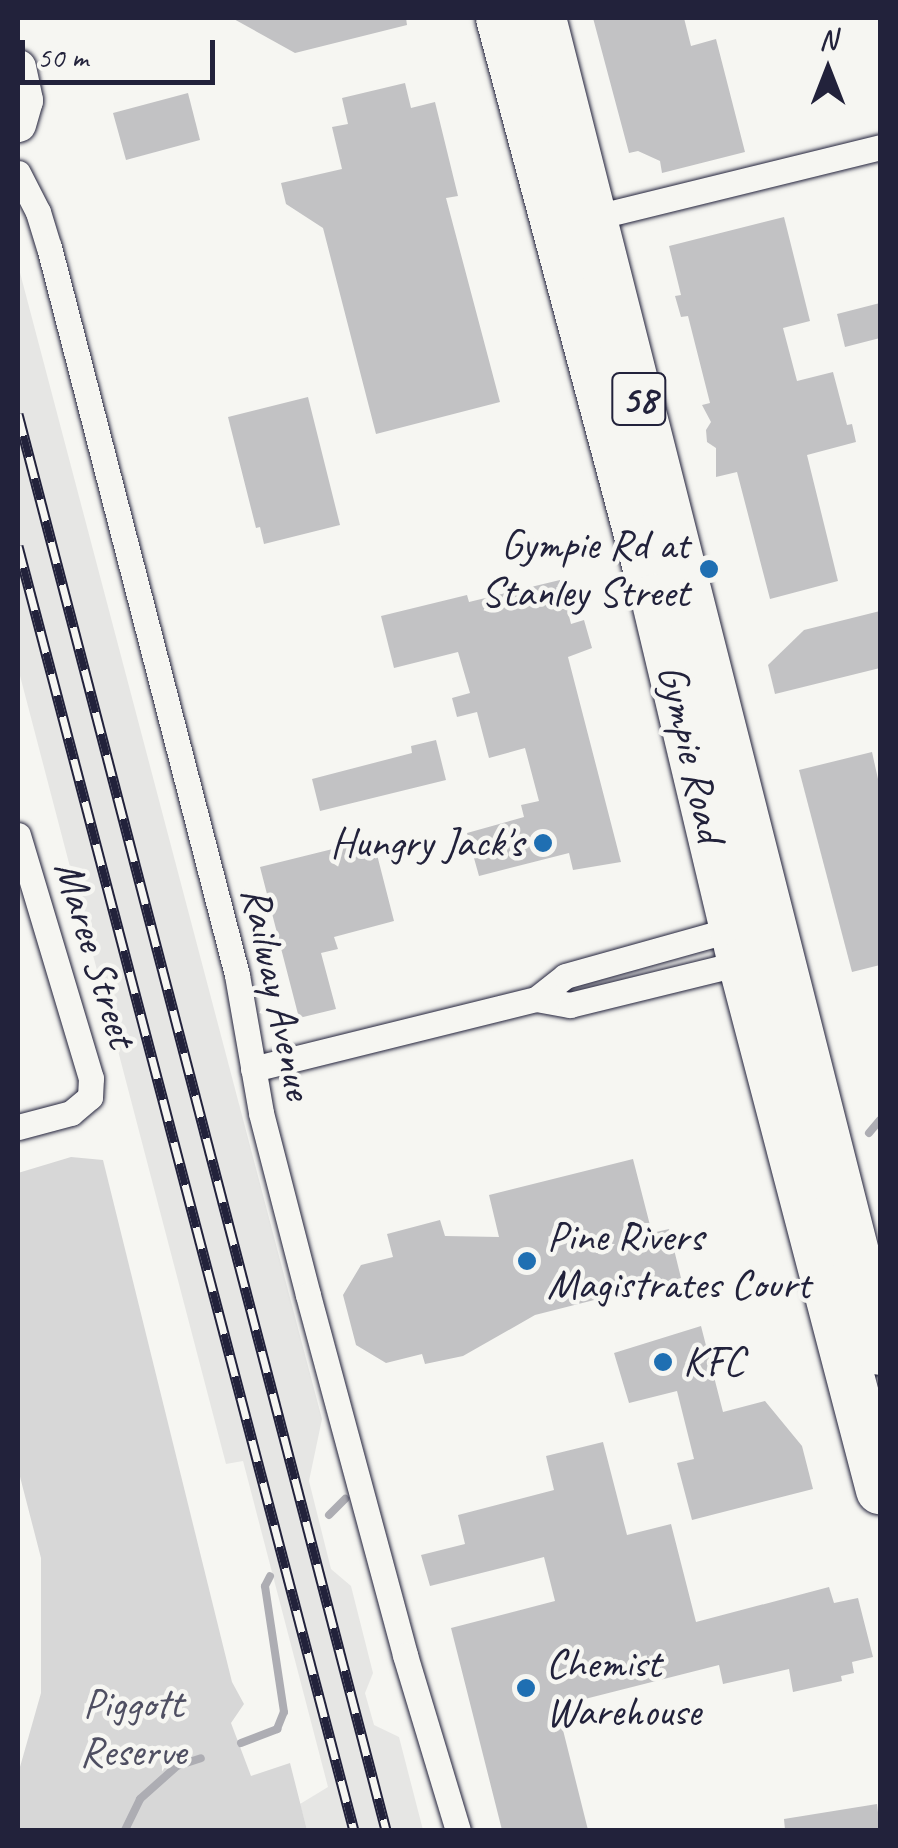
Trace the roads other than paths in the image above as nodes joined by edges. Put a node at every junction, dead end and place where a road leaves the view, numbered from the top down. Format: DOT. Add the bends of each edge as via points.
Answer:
graph roads {
  1 [pos="500,18"];
  2 [pos="542,18"];
  3 [pos="18,66"];
  4 [pos="18,124"];
  5 [pos="880,147"];
  6 [pos="18,173"];
  7 [pos="592,218"];
  8 [pos="18,835"];
  9 [pos="757,941"];
  10 [pos="253,1069"];
  11 [pos="18,1127"];
  12 [pos="880,1351"];
  13 [pos="880,1490"];
  14 [pos="458,1830"];
  1 -- 9 [label="highway, Gympie Road / 58" via="655,598"];
  2 -- 7 [label="highway, Gympie Road / 58"];
  3 -- 4 [label="main road" via="25,100"];
  5 -- 7 [label="street"];
  6 -- 10 [label="street, Railway Avenue" via="54,266 238,975"];
  7 -- 9 [label="highway, Gympie Road / 58"];
  8 -- 11 [label="street, Maree Street" via="91,1078 90,1097 72,1113"];
  9 -- 10 [label="street" via="570,1005 536,999"];
  9 -- 12 [label="highway, Gympie Road / 58"];
  9 -- 13 [label="highway, Gympie Road / 58"];
  10 -- 14 [label="street, Railway Avenue" via="323,1351"];
}
